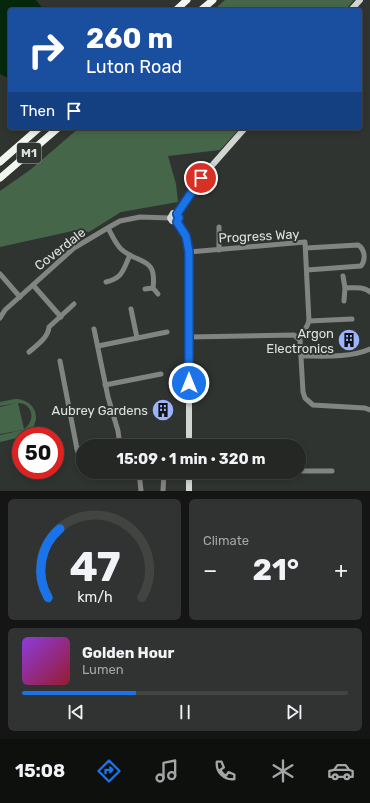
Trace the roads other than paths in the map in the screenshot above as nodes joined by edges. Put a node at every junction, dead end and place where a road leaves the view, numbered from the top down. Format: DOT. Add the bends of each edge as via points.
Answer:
graph roads {
  1 [pos="187,0"];
  2 [pos="207,0"];
  3 [pos="213,0"];
  4 [pos="360,0"];
  5 [pos="178,8"];
  6 [pos="198,8"];
  7 [pos="204,8"];
  8 [pos="353,8"];
  9 [pos="37,130"];
  10 [pos="56,130"];
  11 [pos="243,130"];
  12 [pos="0,162"];
  13 [pos="0,178"];
  14 [pos="177,214"];
  15 [pos="170,218"];
  16 [pos="177,222"];
  17 [pos="108,228"];
  18 [pos="219,228"];
  19 [pos="306,248"];
  20 [pos="219,250"];
  21 [pos="189,252"];
  22 [pos="130,255"];
  23 [pos="307,270"];
  24 [pos="0,274"];
  25 [pos="343,276"];
  26 [pos="106,282"];
  27 [pos="33,285"];
  28 [pos="153,288"];
  29 [pos="345,288"];
  30 [pos="145,289"];
  31 [pos="370,292"];
  32 [pos="158,294"];
  33 [pos="20,297"];
  34 [pos="344,301"];
  35 [pos="74,304"];
  36 [pos="131,309"];
  37 [pos="61,317"];
  38 [pos="0,318"];
  39 [pos="352,319"];
  40 [pos="309,321"];
  41 [pos="94,329"];
  42 [pos="167,332"];
  43 [pos="189,337"];
  44 [pos="298,337"];
  45 [pos="137,338"];
  46 [pos="98,346"];
  47 [pos="370,349"];
  48 [pos="29,352"];
  49 [pos="301,356"];
  50 [pos="60,361"];
  51 [pos="161,374"];
  52 [pos="105,385"];
  53 [pos="370,410"];
  54 [pos="78,439"];
  55 [pos="120,439"];
  56 [pos="189,439"];
  57 [pos="306,471"];
  58 [pos="332,471"];
  59 [pos="140,479"];
  60 [pos="164,479"];
  61 [pos="189,479"];
  62 [pos="141,491"];
  63 [pos="163,491"];
  64 [pos="189,491"];
  1 -- 5 [label="highway"];
  2 -- 6 [label="highway"];
  3 -- 7 [label="highway"];
  4 -- 8 [label="main road"];
  9 -- 12 [label="highway, M1"];
  10 -- 13 [label="highway, M1"];
  11 -- 14 [label="main road" via="201,178"];
  14 -- 15 [label="main road" via="173,213"];
  14 -- 16 [label="main road"];
  15 -- 16 [label="main road"];
  15 -- 17 [label="street, Coverdale" via="140,217 120,221"];
  16 -- 21 [label="main road" via="186,236"];
  17 -- 22 [label="street" via="120,248"];
  17 -- 27 [label="street, Coverdale" via="74,248"];
  18 -- 20 [label="street"];
  19 -- 20 [label="street, Progress Way" via="305,242"];
  19 -- 23 [label="street, Progress Way"];
  19 -- 23 [label="street" via="358,245 364,255 361,266"];
  20 -- 21 [label="street, Progress Way"];
  21 -- 43 [label="main road"];
  22 -- 26 [label="street" via="120,277"];
  22 -- 28 [label="street" via="152,268"];
  23 -- 40 [label="street, Progress Way"];
  24 -- 33 [label="street"];
  25 -- 29 [label="street"];
  27 -- 33 [label="street, Coverdale"];
  27 -- 37 [label="street"];
  28 -- 30 [label="street"];
  28 -- 32 [label="street"];
  29 -- 31 [label="street" via="362,288"];
  29 -- 34 [label="street"];
  33 -- 38 [label="street, Coverdale"];
  35 -- 37 [label="street"];
  36 -- 45 [label="street"];
  37 -- 48 [label="street" via="49,327 45,338"];
  39 -- 40 [label="street"];
  40 -- 44 [label="street" via="308,326"];
  41 -- 46 [label="street"];
  42 -- 45 [label="street"];
  43 -- 44 [label="street" via="291,334"];
  43 -- 56 [label="main road"];
  44 -- 49 [label="street"];
  45 -- 46 [label="street"];
  46 -- 52 [label="street"];
  47 -- 49 [label="street" via="351,354"];
  49 -- 53 [label="street" via="303,392 308,402 313,405"];
  50 -- 54 [label="street"];
  51 -- 52 [label="street"];
  52 -- 55 [label="street"];
  57 -- 58 [label="street"];
  59 -- 62 [label="street"];
  60 -- 63 [label="street"];
  61 -- 64 [label="main road"];
}
